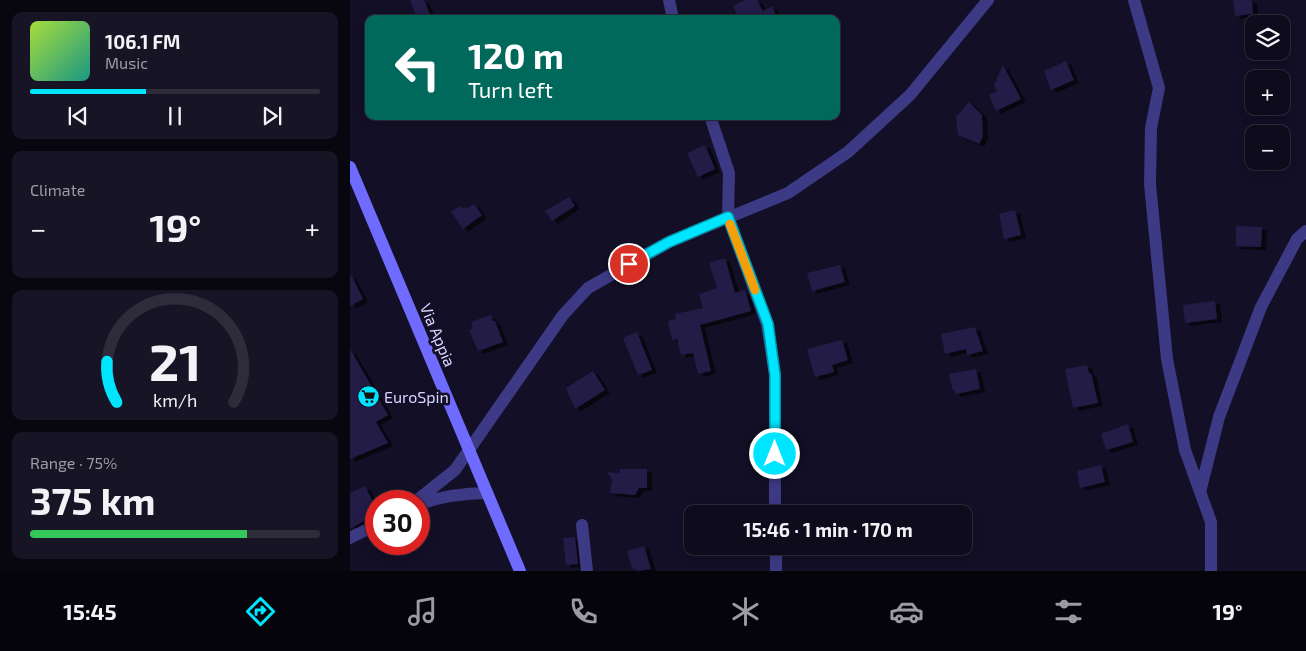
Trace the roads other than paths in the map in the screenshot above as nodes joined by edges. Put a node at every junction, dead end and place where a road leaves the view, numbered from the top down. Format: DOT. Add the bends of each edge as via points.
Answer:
graph roads {
  1 [pos="669,0"];
  2 [pos="988,0"];
  3 [pos="1134,0"];
  4 [pos="673,15"];
  5 [pos="711,120"];
  6 [pos="350,167"];
  7 [pos="728,217"];
  8 [pos="1306,231"];
  9 [pos="469,451"];
  10 [pos="430,490"];
  11 [pos="1200,492"];
  12 [pos="487,493"];
  13 [pos="430,500"];
  14 [pos="776,505"];
  15 [pos="582,525"];
  16 [pos="365,530"];
  17 [pos="350,538"];
  18 [pos="776,555"];
  19 [pos="520,571"];
  20 [pos="587,571"];
  21 [pos="776,571"];
  22 [pos="1211,571"];
  1 -- 4 [label="street"];
  2 -- 7 [label="street" via="910,95 848,152 788,193"];
  3 -- 11 [label="street" via="1159,88 1151,128 1150,184 1166,359 1185,450"];
  5 -- 7 [label="street" via="729,173"];
  6 -- 9 [label="main road, Via Appia"];
  7 -- 9 [label="street" via="669,242 588,288 516,380"];
  7 -- 14 [label="street" via="768,324 775,375"];
  8 -- 11 [label="street" via="1297,239 1261,307 1219,417"];
  9 -- 10 [label="street" via="455,470"];
  9 -- 12 [label="main road, Via Appia"];
  11 -- 22 [label="street" via="1211,522"];
  12 -- 13 [label="street" via="441,496"];
  12 -- 19 [label="main road, Via Appia"];
  15 -- 20 [label="street"];
  16 -- 17 [label="street"];
  18 -- 21 [label="street"];
}
